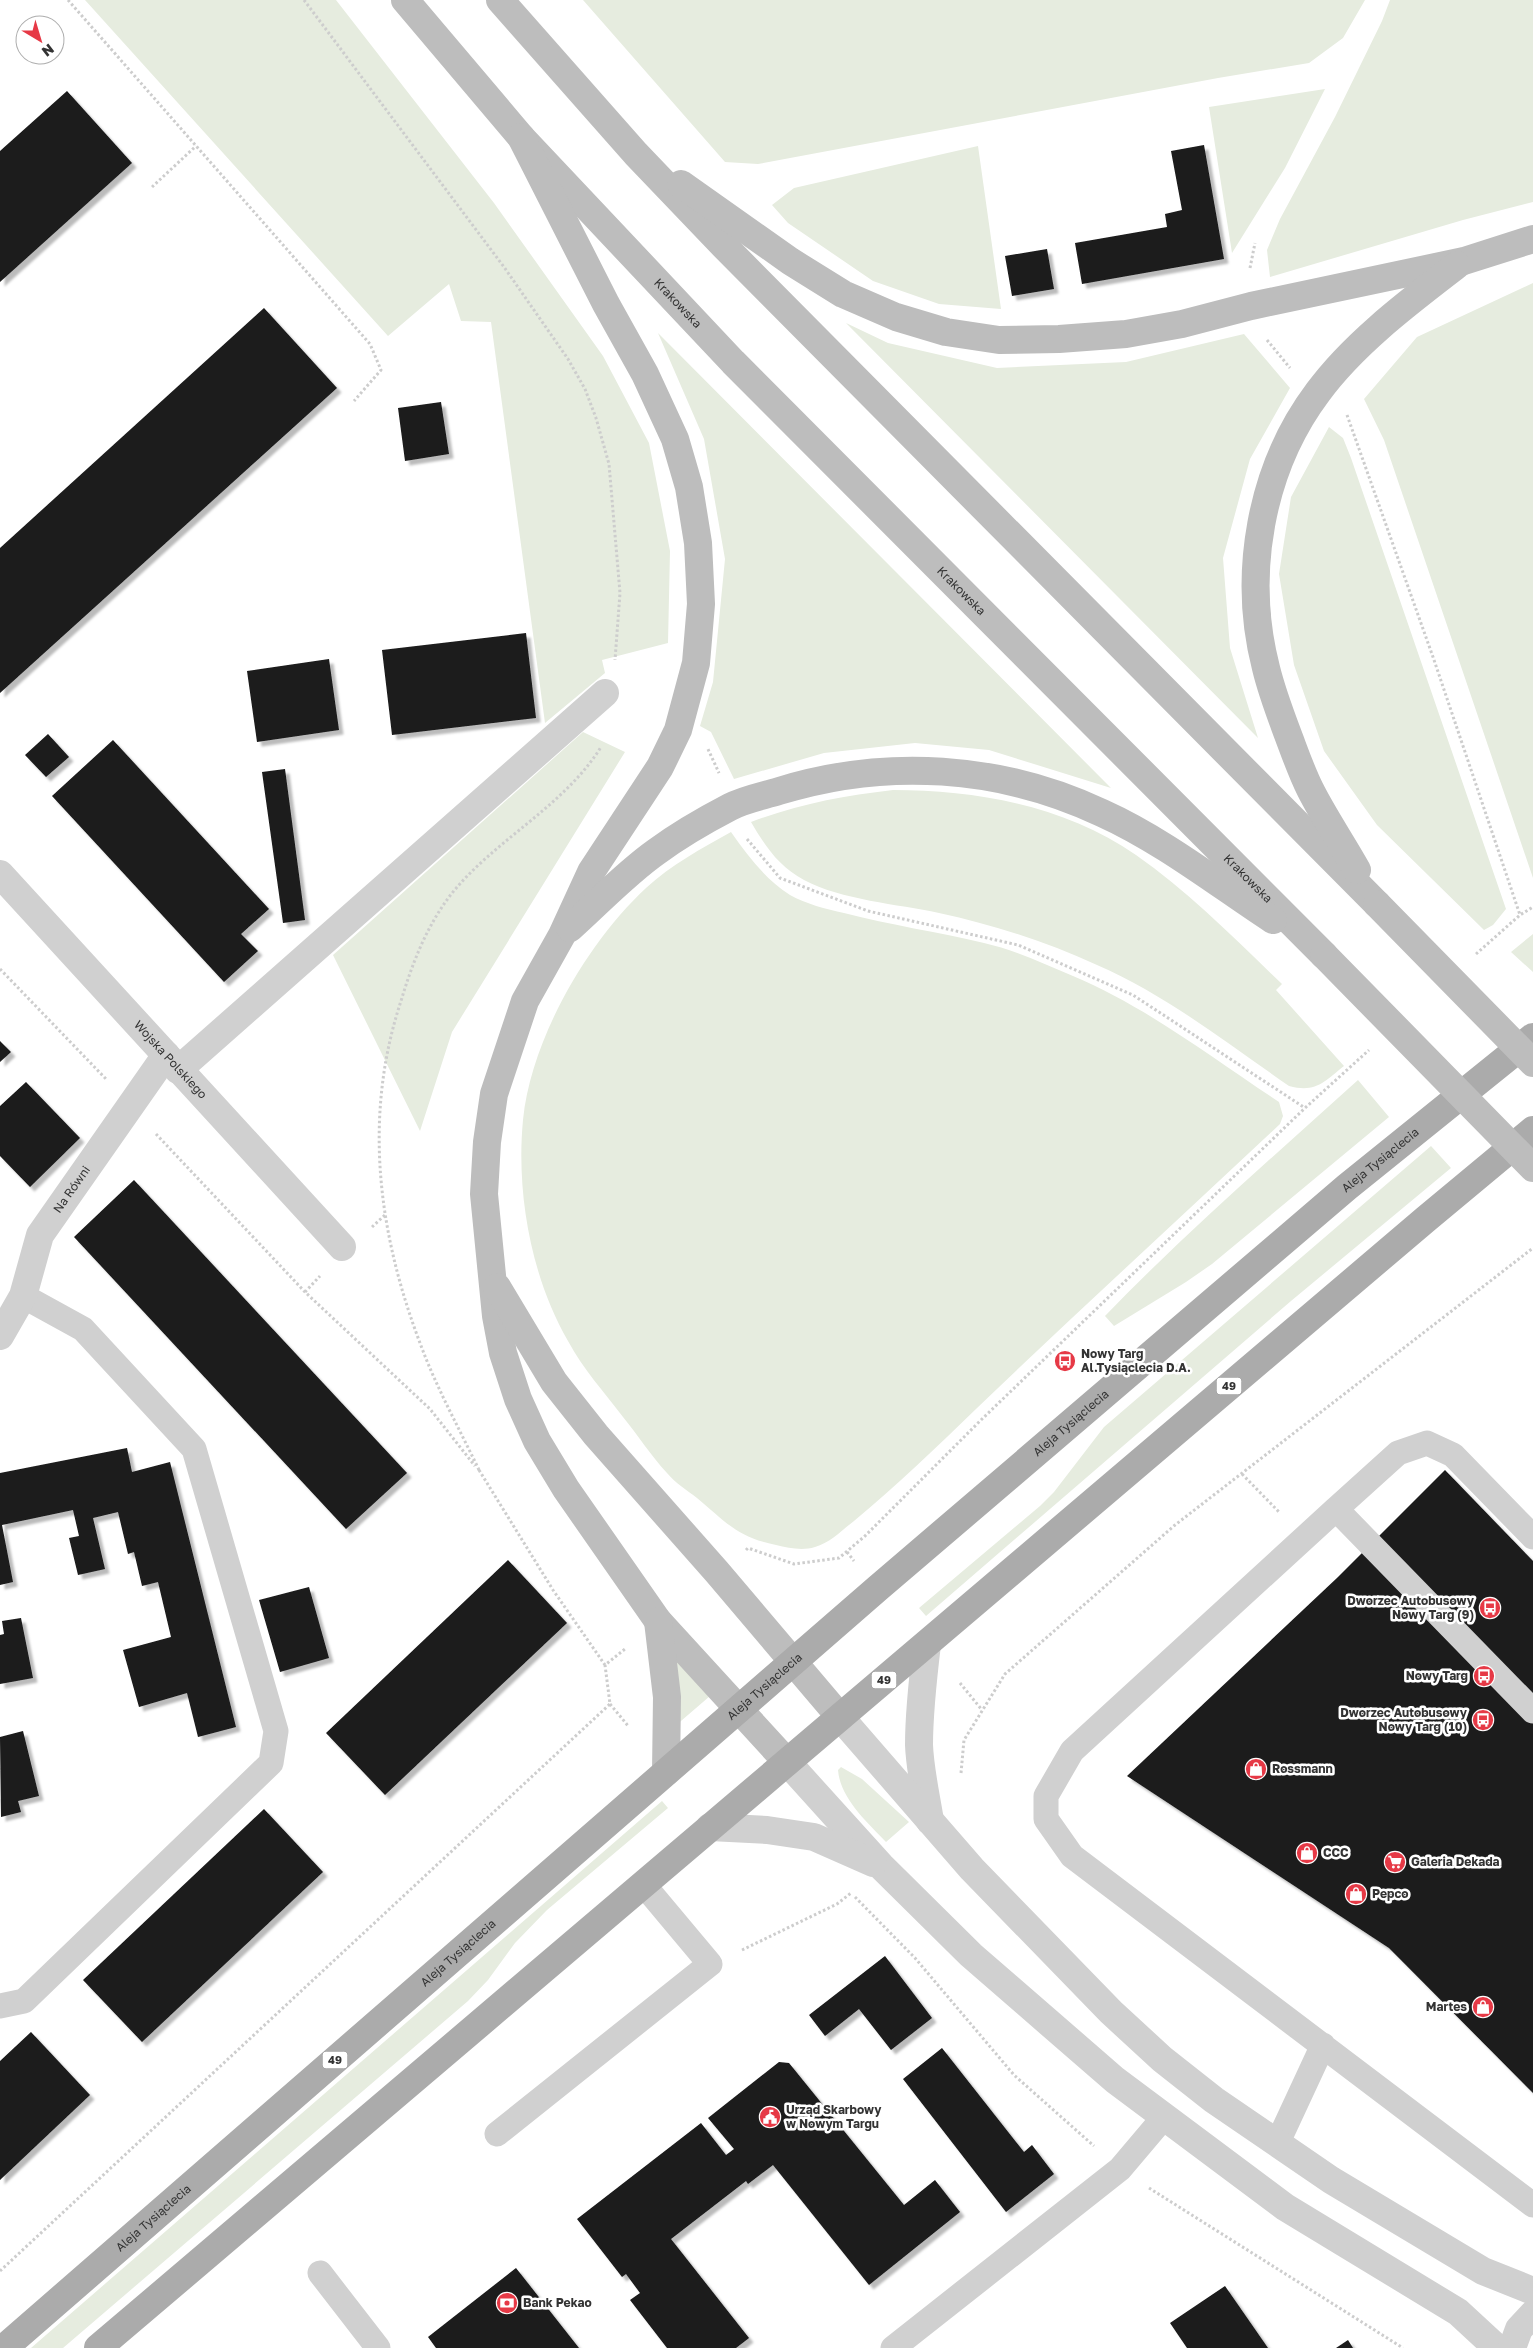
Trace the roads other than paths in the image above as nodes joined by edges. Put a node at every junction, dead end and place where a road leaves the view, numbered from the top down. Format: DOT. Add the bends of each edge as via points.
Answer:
graph roads {
  1 [pos="405,0"];
  2 [pos="500,0"];
  3 [pos="521,137"];
  4 [pos="636,154"];
  5 [pos="1533,239"];
  6 [pos="1464,260"];
  7 [pos="606,694"];
  8 [pos="0,874"];
  9 [pos="1377,904"];
  10 [pos="562,935"];
  11 [pos="1324,954"];
  12 [pos="1533,1037"];
  13 [pos="172,1062"];
  14 [pos="1533,1062"];
  15 [pos="1533,1130"];
  16 [pos="1533,1168"];
  17 [pos="342,1247"];
  18 [pos="494,1282"];
  19 [pos="23,1296"];
  20 [pos="0,1336"];
  21 [pos="1336,1509"];
  22 [pos="1533,1537"];
  23 [pos="658,1621"];
  24 [pos="927,1644"];
  25 [pos="794,1661"];
  26 [pos="738,1709"];
  27 [pos="1533,1711"];
  28 [pos="840,1717"];
  29 [pos="787,1762"];
  30 [pos="666,1772"];
  31 [pos="930,1823"];
  32 [pos="710,1827"];
  33 [pos="882,1866"];
  34 [pos="644,1884"];
  35 [pos="0,2006"];
  36 [pos="1323,2045"];
  37 [pos="1164,2117"];
  38 [pos="496,2134"];
  39 [pos="1277,2144"];
  40 [pos="1533,2205"];
  41 [pos="320,2273"];
  42 [pos="1533,2291"];
  43 [pos="1533,2314"];
  44 [pos="4,2348"];
  45 [pos="98,2348"];
  46 [pos="378,2348"];
  47 [pos="893,2348"];
  48 [pos="1496,2348"];
  49 [pos="1512,2348"];
  1 -- 3 [label="main road, Krakowska"];
  2 -- 4 [label="main road"];
  3 -- 10 [label="main road" via="645,374 675,439 689,488 698,543 701,604 696,663 678,730 660,767 590,872"];
  3 -- 11 [label="main road, Krakowska" via="733,362"];
  4 -- 6 [label="main road" via="843,294 896,317 946,332 999,340 1126,334"];
  4 -- 9 [label="main road" via="980,506"];
  5 -- 6 [label="main road"];
  6 -- 9 [label="main road" via="1400,309 1318,391 1293,430 1279,463 1267,498 1256,562 1259,627 1277,705 1310,788"];
  7 -- 13 [label="street, Na Równi"];
  8 -- 13 [label="street, Wojska Polskiego"];
  9 -- 14 [label="main road, bridge"];
  10 -- 11 [label="main road" via="655,852 732,805 832,776 888,770 948,770 998,778 1049,792 1103,813 1163,847"];
  10 -- 18 [label="main road" via="525,1001 494,1094 484,1194"];
  11 -- 16 [label="main road, Krakowska, bridge"];
  12 -- 25 [label="main road, Aleja Tysiąclecia" via="1347,1187"];
  13 -- 17 [label="street, Wojska Polskiego"];
  13 -- 19 [label="street, Na Równi" via="130,1104 40,1235"];
  15 -- 24 [label="main road, 49"];
  18 -- 23 [label="main road" via="503,1353 518,1399 537,1441 566,1489"];
  18 -- 25 [label="main road" via="554,1382 596,1435"];
  19 -- 20 [label="street, Na Równi"];
  19 -- 35 [label="lane" via="83,1329 194,1449 276,1731 271,1763 24,2001"];
  21 -- 22 [label="lane" via="1398,1453 1427,1443 1453,1455"];
  21 -- 27 [label="lane"];
  21 -- 36 [label="lane" via="1072,1751 1046,1796 1046,1819 1072,1856"];
  23 -- 26 [label="main road"];
  23 -- 30 [label="main road" via="667,1697"];
  24 -- 28 [label="main road, 49"];
  24 -- 31 [label="street" via="919,1746"];
  25 -- 26 [label="main road, Aleja Tysiąclecia"];
  25 -- 28 [label="main road"];
  26 -- 29 [label="main road"];
  26 -- 30 [label="main road, Aleja Tysiąclecia / 49"];
  28 -- 29 [label="main road, 49"];
  28 -- 31 [label="street"];
  29 -- 32 [label="main road, 49"];
  29 -- 33 [label="street"];
  30 -- 44 [label="main road, Aleja Tysiąclecia / 49"];
  31 -- 39 [label="street" via="1111,2012 1162,2059"];
  32 -- 33 [label="street" via="814,1837"];
  32 -- 34 [label="main road, 49"];
  33 -- 37 [label="street" via="971,1955 1054,2029"];
  34 -- 38 [label="lane" via="710,1964"];
  34 -- 45 [label="main road, 49"];
  36 -- 39 [label="lane"];
  36 -- 40 [label="lane"];
  37 -- 47 [label="lane" via="1120,2169"];
  37 -- 48 [label="street" via="1285,2207 1458,2312"];
  39 -- 42 [label="street" via="1483,2272"];
  41 -- 46 [label="lane"];
  43 -- 49 [label="street" via="1519,2329"];
}
